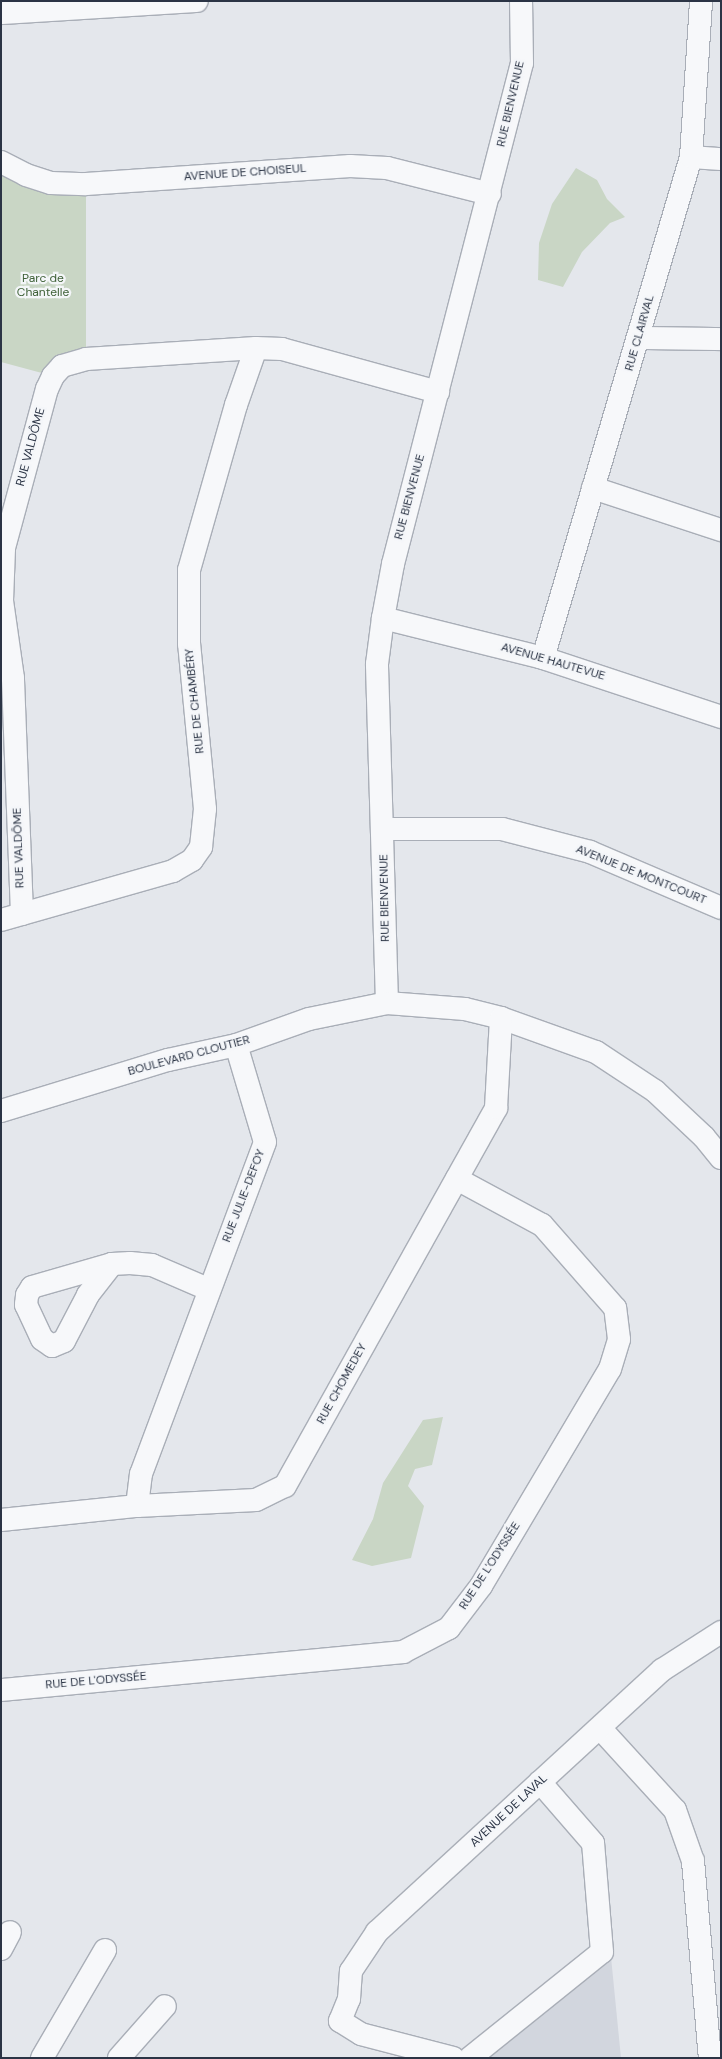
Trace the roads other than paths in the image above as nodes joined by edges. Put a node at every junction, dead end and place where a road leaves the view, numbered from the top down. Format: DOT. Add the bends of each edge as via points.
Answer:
graph roads {
  1 [pos="197,1"];
  2 [pos="521,1"];
  3 [pos="700,1"];
  4 [pos="1,12"];
  5 [pos="690,157"];
  6 [pos="721,159"];
  7 [pos="1,162"];
  8 [pos="490,194"];
  9 [pos="639,338"];
  10 [pos="721,339"];
  11 [pos="256,348"];
  12 [pos="438,392"];
  13 [pos="593,488"];
  14 [pos="721,530"];
  15 [pos="383,618"];
  16 [pos="544,658"];
  17 [pos="721,718"];
  18 [pos="384,829"];
  19 [pos="721,908"];
  20 [pos="12,917"];
  21 [pos="387,1003"];
  22 [pos="501,1018"];
  23 [pos="236,1045"];
  24 [pos="1,1111"];
  25 [pos="721,1158"];
  26 [pos="457,1179"];
  27 [pos="112,1264"];
  28 [pos="208,1289"];
  29 [pos="137,1506"];
  30 [pos="1,1520"];
  31 [pos="721,1632"];
  32 [pos="1,1690"];
  33 [pos="600,1728"];
  34 [pos="540,1782"];
  35 [pos="105,1950"];
  36 [pos="165,2006"];
  37 [pos="42,2058"];
  38 [pos="119,2058"];
  39 [pos="452,2058"];
  40 [pos="470,2058"];
  41 [pos="710,2058"];
  1 -- 4 [label="street"];
  2 -- 8 [label="street, RUE BIENVENUE" via="522,63"];
  3 -- 5 [label="street, RUE CLAIRVAL"];
  5 -- 6 [label="street"];
  5 -- 9 [label="street, RUE CLAIRVAL"];
  7 -- 8 [label="street, AVENUE DE CHOISEUL" via="51,183 86,184 350,166 378,167 417,173"];
  8 -- 12 [label="street, RUE BIENVENUE"];
  9 -- 10 [label="street"];
  9 -- 13 [label="street, RUE CLAIRVAL"];
  11 -- 12 [label="street, RUE VALDÔME" via="282,349"];
  11 -- 20 [label="street, RUE DE CHAMBÉRY" via="236,405 190,570 189,644 205,809 201,847 192,860 173,871"];
  11 -- 20 [label="street, RUE VALDÔME" via="86,359 62,366 47,389 4,548 2,601 12,678"];
  12 -- 15 [label="street, RUE BIENVENUE" via="393,564"];
  13 -- 14 [label="street"];
  13 -- 16 [label="street, RUE CLAIRVAL"];
  15 -- 16 [label="street, AVENUE HAUTEVUE"];
  15 -- 18 [label="street, RUE BIENVENUE" via="378,664"];
  16 -- 17 [label="street, AVENUE HAUTEVUE"];
  18 -- 19 [label="street, AVENUE DE MONTCOURT" via="502,829 590,852"];
  18 -- 21 [label="street, RUE BIENVENUE"];
  21 -- 22 [label="street, BOULEVARD CLOUTIER" via="465,1010"];
  21 -- 23 [label="street, BOULEVARD CLOUTIER" via="309,1019"];
  22 -- 25 [label="street, BOULEVARD CLOUTIER" via="596,1052 655,1091 704,1137"];
  22 -- 26 [label="street, RUE CHOMEDEY" via="496,1108"];
  23 -- 24 [label="street, BOULEVARD CLOUTIER" via="168,1060"];
  23 -- 28 [label="street, RUE JULIE-DEFOY" via="265,1142"];
  26 -- 29 [label="street, RUE CHOMEDEY" via="285,1486 256,1500"];
  26 -- 32 [label="street, RUE DE L'ODYSSÉE" via="542,1225 615,1308 619,1339 605,1377 481,1586 449,1628 403,1652"];
  27 -- 28 [label="street" via="152,1265"];
  28 -- 29 [label="street, RUE JULIE-DEFOY" via="141,1474"];
  29 -- 30 [label="street, RUE CHOMEDEY"];
  31 -- 33 [label="street, AVENUE DE LAVAL" via="662,1670"];
  33 -- 34 [label="street, AVENUE DE LAVAL"];
  33 -- 41 [label="street" via="675,1810 693,1860"];
  34 -- 39 [label="street, AVENUE DE LAVAL" via="377,1932 351,1971 349,1999 340,2021 361,2034"];
  34 -- 40 [label="street" via="593,1843 602,1952"];
  35 -- 37 [label="street"];
  36 -- 38 [label="street"];
}
